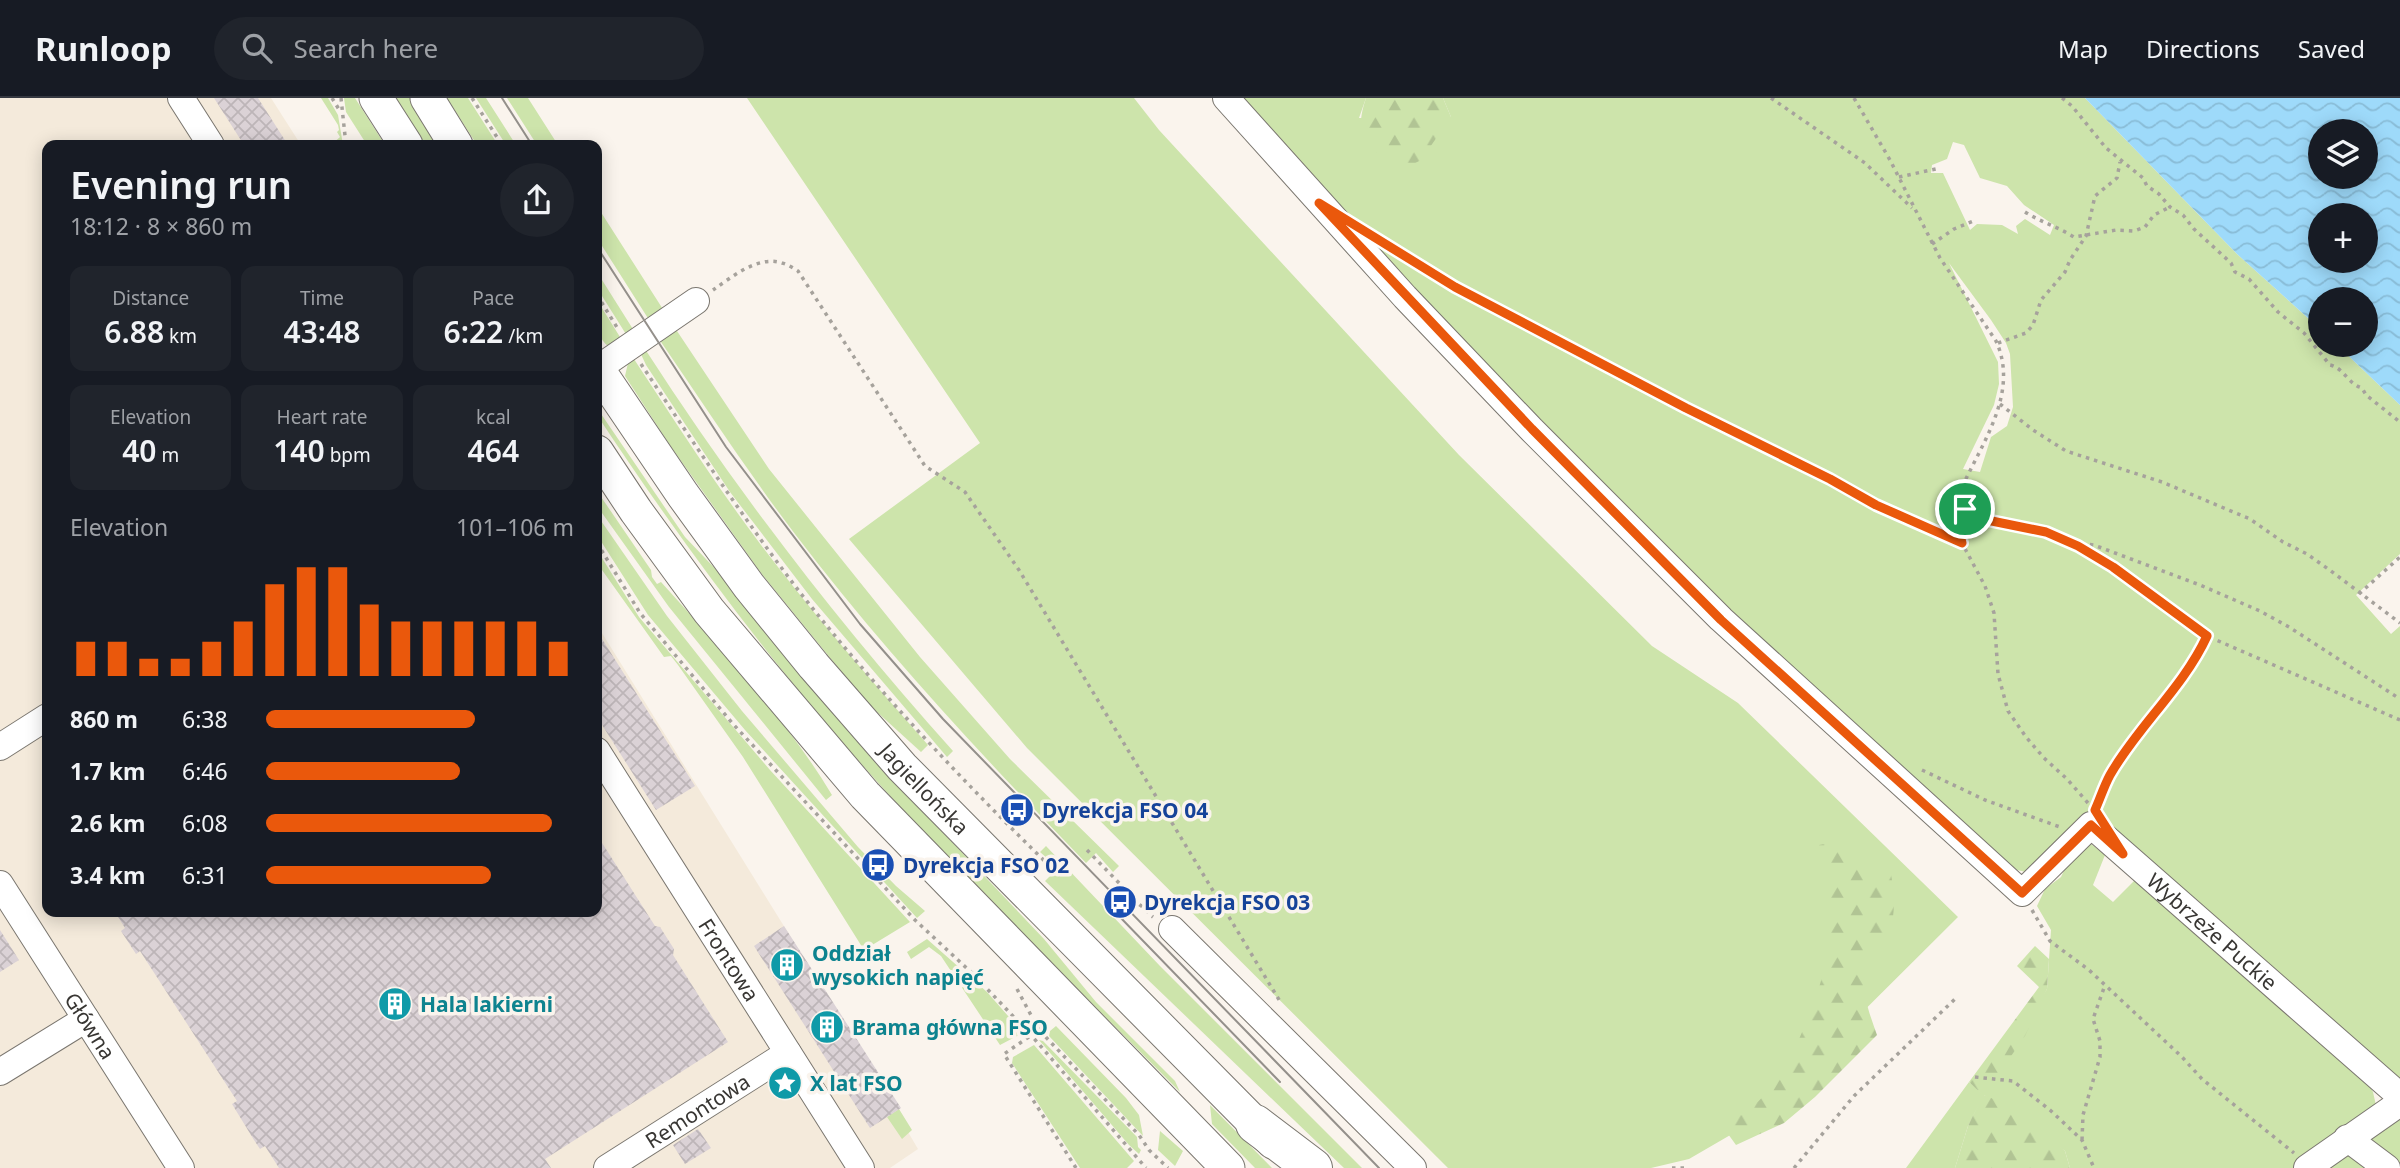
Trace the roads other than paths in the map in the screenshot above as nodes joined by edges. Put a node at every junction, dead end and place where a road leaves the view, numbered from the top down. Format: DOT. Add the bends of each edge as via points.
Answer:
graph roads {
  1 [pos="181,98"];
  2 [pos="376,98"];
  3 [pos="427,98"];
  4 [pos="1226,98"];
  5 [pos="208,140"];
  6 [pos="403,140"];
  7 [pos="453,140"];
  8 [pos="696,301"];
  9 [pos="602,366"];
  10 [pos="602,376"];
  11 [pos="602,460"];
  12 [pos="42,720"];
  13 [pos="0,747"];
  14 [pos="602,759"];
  15 [pos="0,884"];
  16 [pos="1172,929"];
  17 [pos="86,1018"];
  18 [pos="788,1054"];
  19 [pos="0,1072"];
  20 [pos="2400,1096"];
  21 [pos="2400,1103"];
  22 [pos="1255,1124"];
  23 [pos="2347,1138"];
  24 [pos="2309,1167"];
  25 [pos="181,1168"];
  26 [pos="607,1168"];
  27 [pos="861,1168"];
  28 [pos="1228,1168"];
  29 [pos="1298,1168"];
  30 [pos="1313,1168"];
  31 [pos="1413,1168"];
  32 [pos="2387,1168"];
  1 -- 5 [label="lane"];
  2 -- 6 [label="main road"];
  3 -- 7 [label="main road"];
  4 -- 20 [label="lane, Wybrzeże Puckie" via="1405,297 1721,620 2022,893 2091,825"];
  8 -- 9 [label="lane"];
  10 -- 22 [label="main road, Jagiellońska" via="749,586 902,767"];
  11 -- 28 [label="main road" via="709,611 865,795"];
  12 -- 13 [label="lane"];
  14 -- 18 [label="lane, Frontowa"];
  15 -- 17 [label="lane, Główna"];
  16 -- 31 [label="lane"];
  17 -- 19 [label="lane"];
  17 -- 25 [label="lane, Główna"];
  18 -- 26 [label="lane, Remontowa"];
  18 -- 27 [label="lane, Frontowa"];
  21 -- 23 [label="lane"];
  22 -- 29 [label="main road, Jagiellońska"];
  22 -- 30 [label="highway"];
  23 -- 24 [label="lane"];
  23 -- 32 [label="lane"];
}
